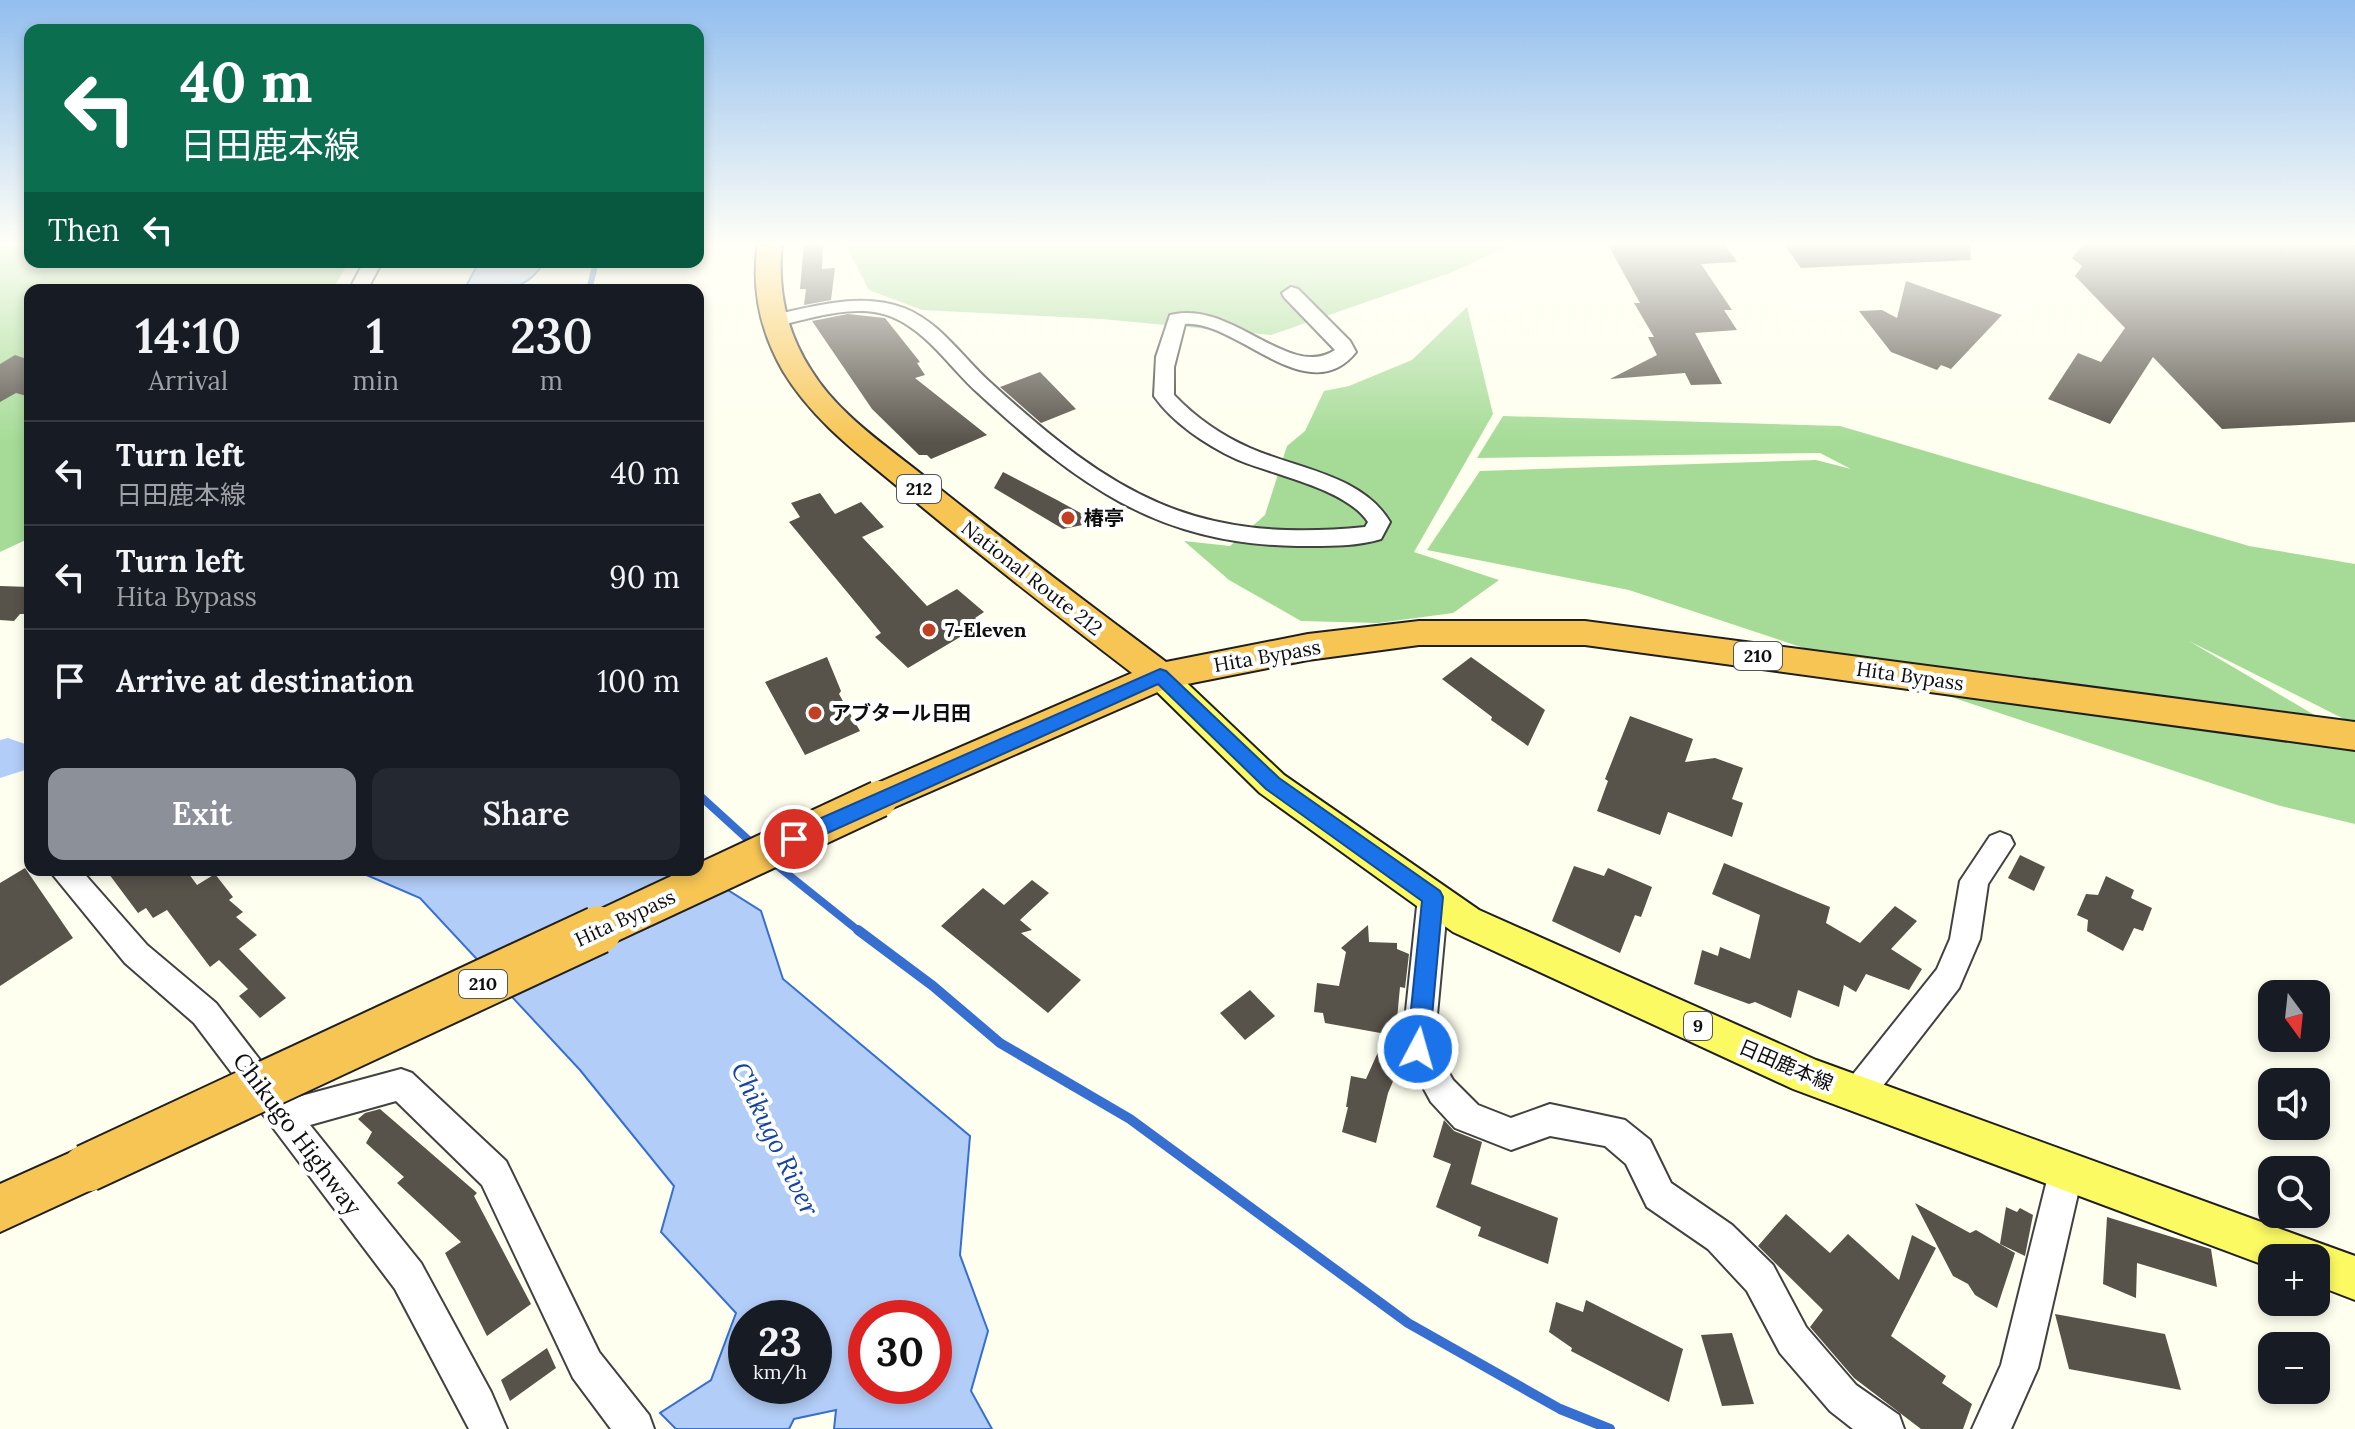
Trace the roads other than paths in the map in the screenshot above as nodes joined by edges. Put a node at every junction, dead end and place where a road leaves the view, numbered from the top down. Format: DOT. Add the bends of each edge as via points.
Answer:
graph roads {
  1 [pos="771,310"];
  2 [pos="830,310"];
  3 [pos="885,310"];
  4 [pos="1308,310"];
  5 [pos="773,321"];
  6 [pos="1160,676"];
  7 [pos="2355,736"];
  8 [pos="2000,844"];
  9 [pos="68,876"];
  10 [pos="1433,897"];
  11 [pos="1857,1094"];
  12 [pos="284,1116"];
  13 [pos="2066,1172"];
  14 [pos="0,1208"];
  15 [pos="2264,1244"];
  16 [pos="2330,1268"];
  17 [pos="2355,1278"];
  18 [pos="488,1429"];
  19 [pos="635,1429"];
  20 [pos="1885,1429"];
  21 [pos="1991,1429"];
  1 -- 5 [label="highway, National Route 212 / 212"];
  2 -- 5 [label="street"];
  3 -- 4 [label="street" via="933,335 1062,455 1134,503 1220,532 1373,534 1377,514 1359,500 1229,446 1164,396 1177,319 1203,317 1302,365 1340,359 1346,352 1343,345"];
  5 -- 6 [label="highway, National Route 212 / 212" via="792,362 844,426 970,531"];
  6 -- 7 [label="highway, Hita Bypass / 210" via="1308,647 1419,633 1585,633"];
  6 -- 10 [label="main road, 日田鹿本線 / 9" via="1272,784"];
  6 -- 14 [label="highway, Hita Bypass / 210, bridge" via="879,799"];
  8 -- 11 [label="street" via="1974,881 1965,939 1948,978"];
  9 -- 12 [label="street, Chikugo Highway" via="136,954 205,1013"];
  10 -- 11 [label="main road, 日田鹿本線 / 9" via="1466,921"];
  10 -- 20 [label="street" via="1418,1049 1442,1091 1467,1117 1511,1134 1550,1120 1613,1131 1638,1152 1659,1195 1720,1237 1760,1278 1793,1340 1843,1398"];
  11 -- 13 [label="main road, 日田鹿本線 / 9"];
  12 -- 18 [label="street, Chikugo Highway" via="408,1276"];
  12 -- 19 [label="street" via="401,1084 494,1173 586,1365"];
  13 -- 15 [label="main road, 日田鹿本線 / 9"];
  13 -- 21 [label="street" via="2019,1368"];
  16 -- 17 [label="main road"];
}
